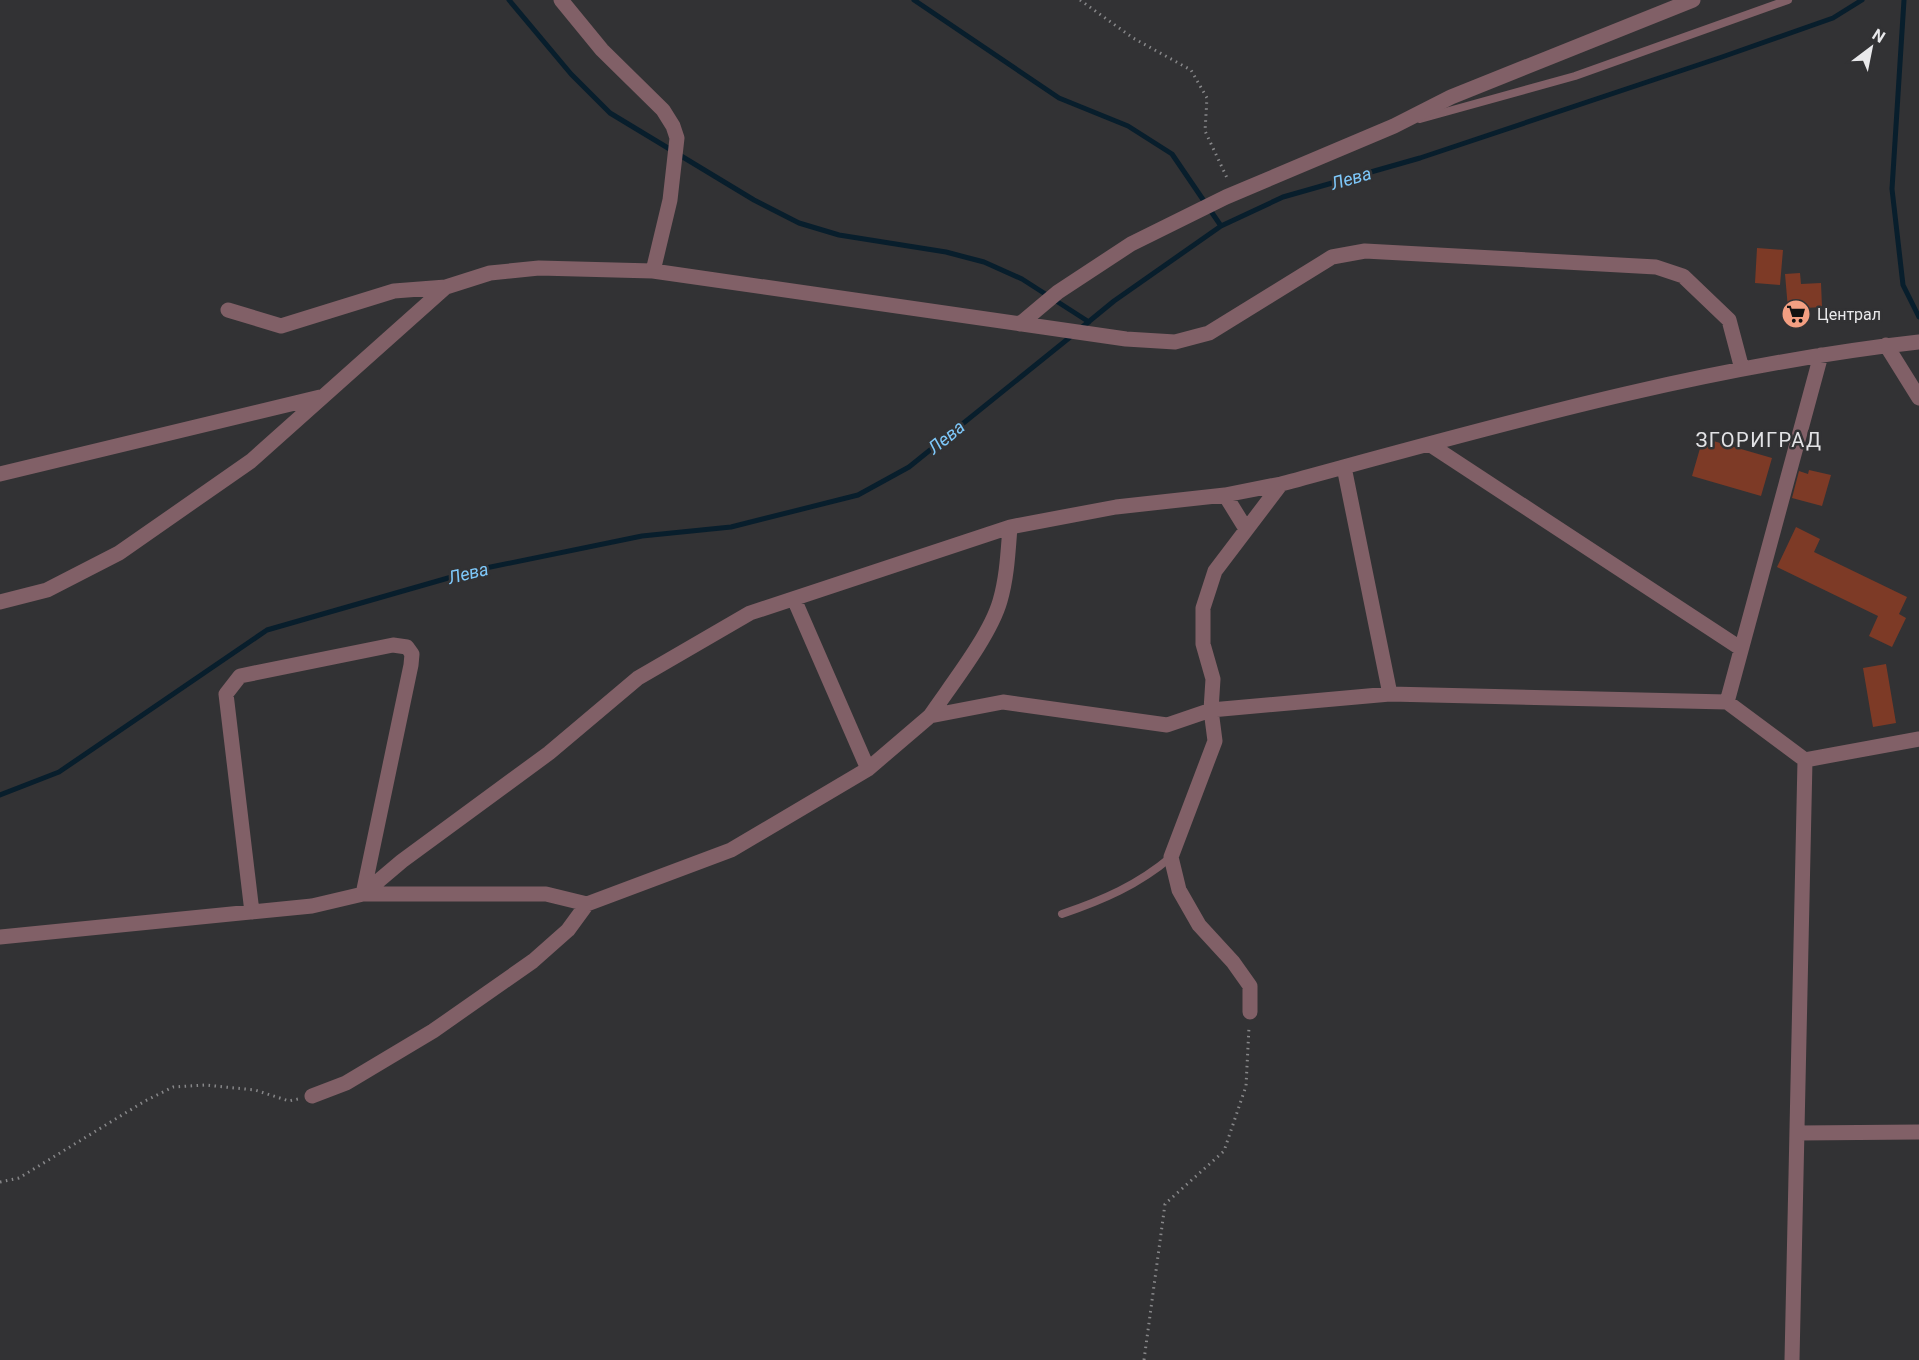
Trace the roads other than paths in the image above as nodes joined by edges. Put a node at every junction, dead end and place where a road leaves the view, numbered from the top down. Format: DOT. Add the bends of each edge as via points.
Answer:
graph roads {
  1 [pos="561,0"];
  2 [pos="1693,0"];
  3 [pos="1788,0"];
  4 [pos="1394,126"];
  5 [pos="653,271"];
  6 [pos="446,287"];
  7 [pos="228,310"];
  8 [pos="1020,324"];
  9 [pos="1919,342"];
  10 [pos="1886,345"];
  11 [pos="1821,356"];
  12 [pos="1742,369"];
  13 [pos="323,396"];
  14 [pos="1919,398"];
  15 [pos="1429,444"];
  16 [pos="1344,467"];
  17 [pos="0,474"];
  18 [pos="1281,484"];
  19 [pos="1225,495"];
  20 [pos="1010,527"];
  21 [pos="1246,530"];
  22 [pos="794,599"];
  23 [pos="0,602"];
  24 [pos="1740,648"];
  25 [pos="1390,694"];
  26 [pos="1727,702"];
  27 [pos="1211,710"];
  28 [pos="930,716"];
  29 [pos="1919,739"];
  30 [pos="1805,760"];
  31 [pos="868,769"];
  32 [pos="1171,857"];
  33 [pos="363,894"];
  34 [pos="587,904"];
  35 [pos="252,912"];
  36 [pos="1062,914"];
  37 [pos="0,937"];
  38 [pos="1250,1012"];
  39 [pos="312,1096"];
  40 [pos="1798,1132"];
  41 [pos="1919,1132"];
  42 [pos="1792,1360"];
  1 -- 5 [label="street" via="602,50 663,110 673,126 677,138 670,200"];
  2 -- 4 [label="street" via="1483,83"];
  3 -- 4 [label="lane" via="1575,76"];
  4 -- 8 [label="street" via="1235,194 1131,244 1058,292"];
  5 -- 6 [label="street" via="539,268 490,273"];
  5 -- 8 [label="street"];
  6 -- 7 [label="street" via="394,291 281,326"];
  6 -- 13 [label="street"];
  8 -- 12 [label="street" via="1175,342 1209,333 1332,257 1365,251 1656,267 1683,276 1729,320"];
  9 -- 10 [label="street"];
  10 -- 11 [label="street"];
  10 -- 14 [label="street"];
  11 -- 12 [label="street"];
  11 -- 24 [label="street"];
  12 -- 15 [label="street" via="1630,392"];
  13 -- 17 [label="street"];
  13 -- 23 [label="street" via="251,461 119,552 47,590"];
  15 -- 16 [label="street"];
  15 -- 24 [label="street"];
  16 -- 18 [label="street"];
  16 -- 25 [label="street"];
  18 -- 19 [label="street"];
  18 -- 21 [label="street"];
  19 -- 20 [label="street" via="1116,507"];
  19 -- 21 [label="street"];
  20 -- 22 [label="street"];
  20 -- 28 [label="street" via="1000,603 974,651"];
  21 -- 27 [label="street" via="1215,571 1203,608 1203,644 1213,679"];
  22 -- 31 [label="street"];
  22 -- 33 [label="street" via="750,613 638,678 549,753"];
  24 -- 26 [label="street"];
  25 -- 26 [label="street"];
  25 -- 27 [label="street"];
  26 -- 30 [label="street"];
  27 -- 28 [label="street" via="1167,725 1003,702"];
  27 -- 32 [label="street" via="1215,741"];
  28 -- 31 [label="street"];
  29 -- 30 [label="street"];
  30 -- 40 [label="street"];
  31 -- 34 [label="street" via="731,850"];
  32 -- 36 [label="lane" via="1148,877 1102,901"];
  32 -- 38 [label="street" via="1179,890 1199,925 1250,986"];
  33 -- 34 [label="street" via="546,894"];
  33 -- 35 [label="street" via="312,906"];
  33 -- 35 [label="street" via="411,665 412,654 400,644 240,676 226,694"];
  34 -- 39 [label="street" via="568,930 533,961 423,1036 346,1083"];
  35 -- 37 [label="street"];
  40 -- 41 [label="street"];
  40 -- 42 [label="street"];
}
